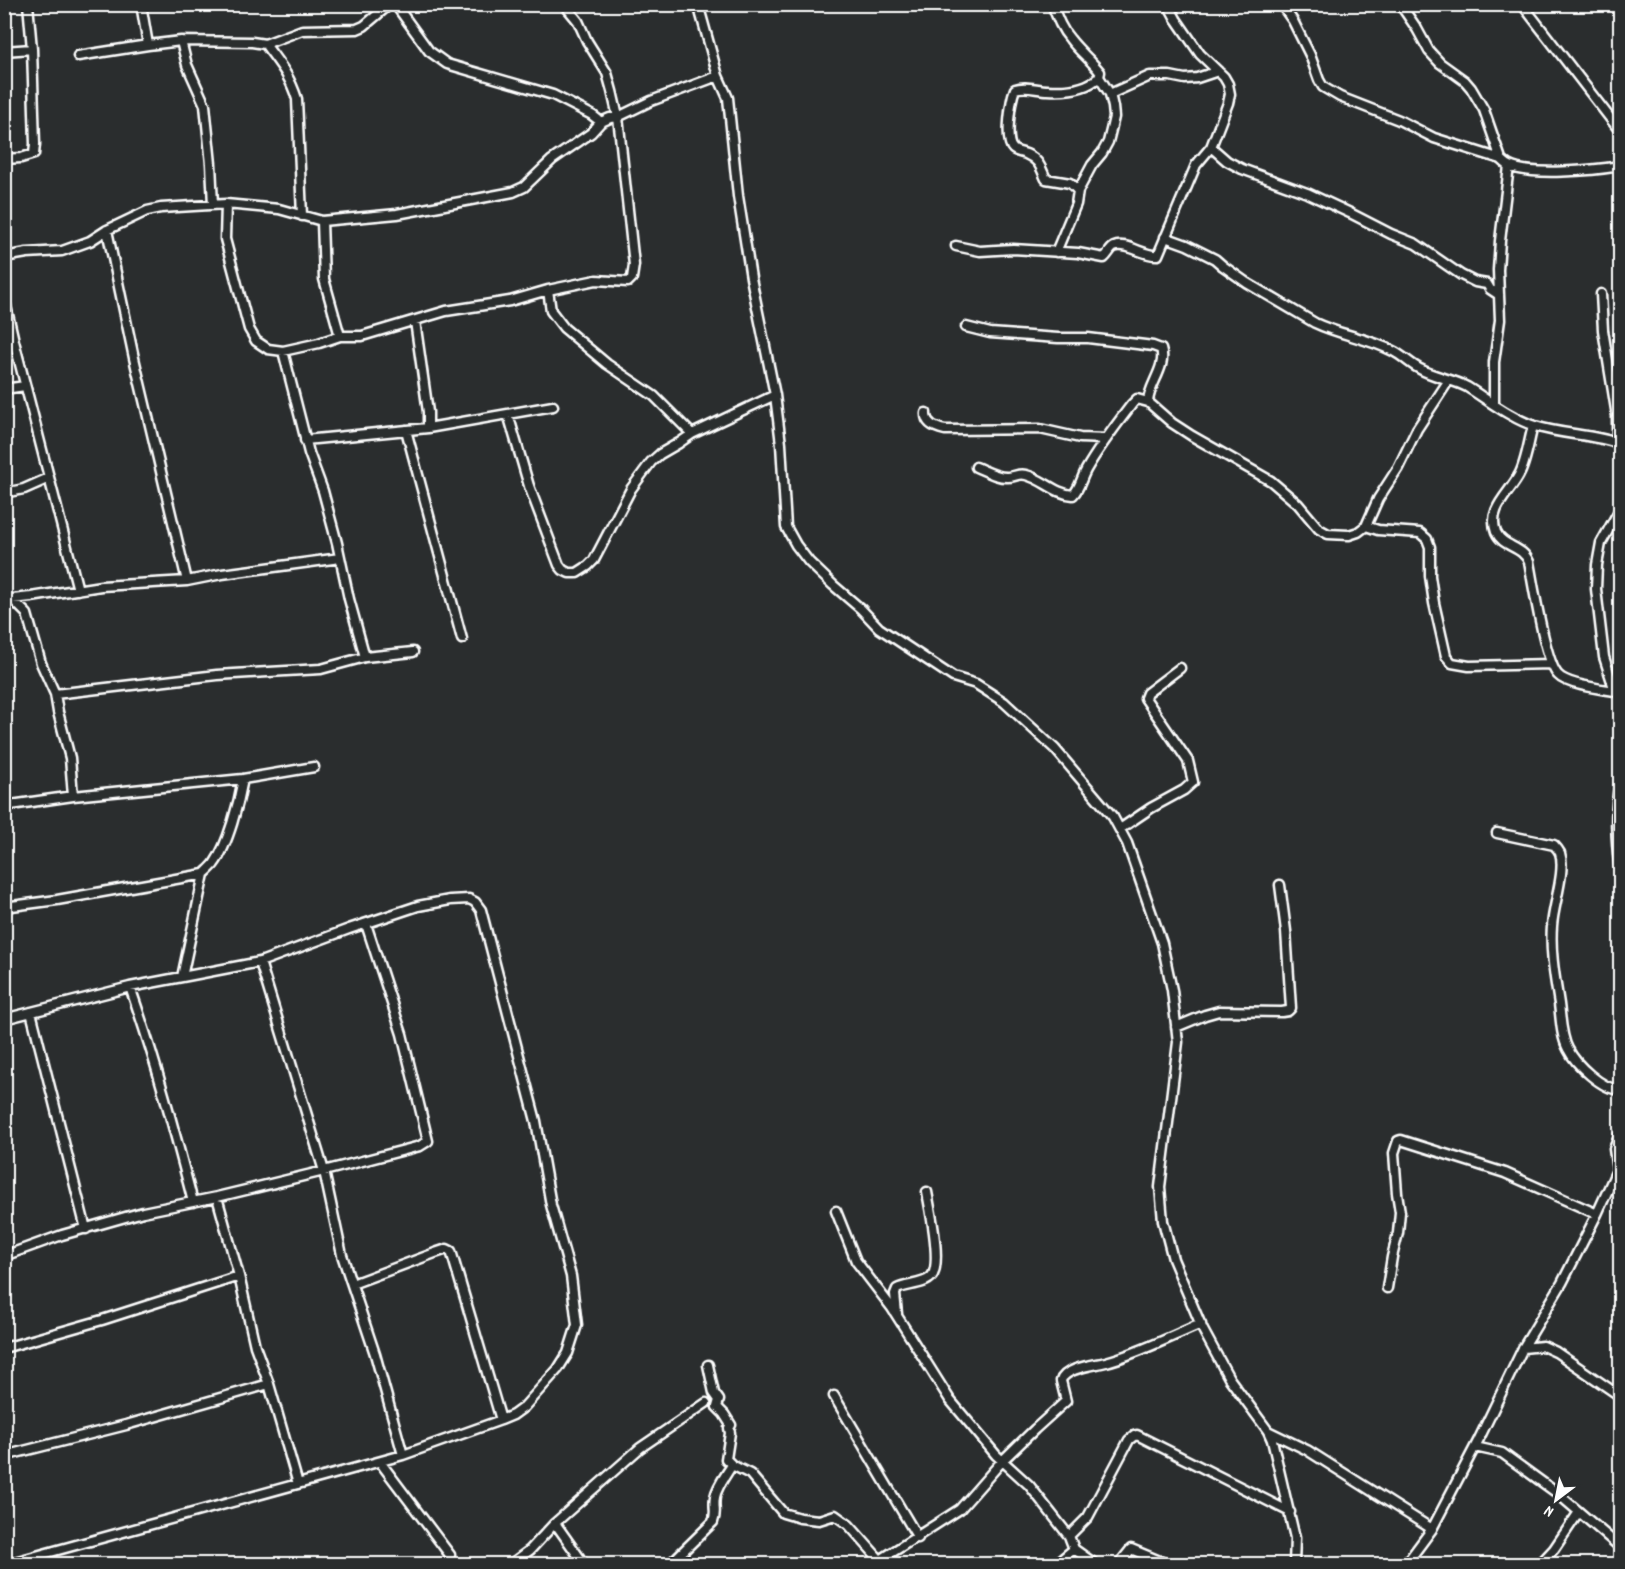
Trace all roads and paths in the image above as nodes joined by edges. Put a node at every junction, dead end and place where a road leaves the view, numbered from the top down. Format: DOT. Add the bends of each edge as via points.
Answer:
graph roads {
  1 [pos="28,4"];
  2 [pos="141,4"];
  3 [pos="390,4"];
  4 [pos="395,4"];
  5 [pos="564,4"];
  6 [pos="698,4"];
  7 [pos="1052,4"];
  8 [pos="1168,4"];
  9 [pos="1281,4"];
  10 [pos="1400,4"];
  11 [pos="1522,4"];
  12 [pos="181,41"];
  13 [pos="265,44"];
  14 [pos="147,45"];
  15 [pos="32,49"];
  16 [pos="4,51"];
  17 [pos="78,56"];
  18 [pos="1218,71"];
  19 [pos="718,76"];
  20 [pos="1100,77"];
  21 [pos="1110,94"];
  22 [pos="618,117"];
  23 [pos="601,122"];
  24 [pos="1620,131"];
  25 [pos="1211,147"];
  26 [pos="4,159"];
  27 [pos="1500,159"];
  28 [pos="1509,166"];
  29 [pos="1620,166"];
  30 [pos="1078,190"];
  31 [pos="226,204"];
  32 [pos="213,205"];
  33 [pos="302,216"];
  34 [pos="322,221"];
  35 [pos="107,230"];
  36 [pos="1165,237"];
  37 [pos="956,246"];
  38 [pos="1056,252"];
  39 [pos="4,257"];
  40 [pos="1498,270"];
  41 [pos="1487,284"];
  42 [pos="548,290"];
  43 [pos="1601,294"];
  44 [pos="1499,295"];
  45 [pos="4,297"];
  46 [pos="415,321"];
  47 [pos="966,327"];
  48 [pos="340,336"];
  49 [pos="283,351"];
  50 [pos="1449,380"];
  51 [pos="25,386"];
  52 [pos="4,388"];
  53 [pos="776,395"];
  54 [pos="1148,402"];
  55 [pos="1494,404"];
  56 [pos="553,406"];
  57 [pos="926,413"];
  58 [pos="508,414"];
  59 [pos="1533,426"];
  60 [pos="428,429"];
  61 [pos="406,430"];
  62 [pos="692,434"];
  63 [pos="1106,439"];
  64 [pos="305,440"];
  65 [pos="1619,443"];
  66 [pos="976,467"];
  67 [pos="49,478"];
  68 [pos="4,493"];
  69 [pos="1620,509"];
  70 [pos="1366,526"];
  71 [pos="340,558"];
  72 [pos="187,581"];
  73 [pos="78,590"];
  74 [pos="31,597"];
  75 [pos="8,599"];
  76 [pos="27,614"];
  77 [pos="462,639"];
  78 [pos="413,652"];
  79 [pos="365,657"];
  80 [pos="1552,664"];
  81 [pos="1180,668"];
  82 [pos="1618,693"];
  83 [pos="55,694"];
  84 [pos="314,767"];
  85 [pos="243,779"];
  86 [pos="1620,782"];
  87 [pos="73,796"];
  88 [pos="4,806"];
  89 [pos="1120,829"];
  90 [pos="1497,833"];
  91 [pos="1620,872"];
  92 [pos="204,874"];
  93 [pos="1281,885"];
  94 [pos="4,907"];
  95 [pos="366,924"];
  96 [pos="260,962"];
  97 [pos="182,977"];
  98 [pos="130,987"];
  99 [pos="31,1012"];
  100 [pos="4,1019"];
  101 [pos="1176,1027"];
  102 [pos="1620,1090"];
  103 [pos="1620,1134"];
  104 [pos="324,1171"];
  105 [pos="927,1192"];
  106 [pos="217,1197"];
  107 [pos="193,1202"];
  108 [pos="836,1211"];
  109 [pos="1597,1214"];
  110 [pos="86,1229"];
  111 [pos="4,1256"];
  112 [pos="239,1276"];
  113 [pos="352,1284"];
  114 [pos="1388,1288"];
  115 [pos="898,1317"];
  116 [pos="1201,1324"];
  117 [pos="4,1348"];
  118 [pos="1523,1348"];
  119 [pos="708,1365"];
  120 [pos="268,1384"];
  121 [pos="834,1396"];
  122 [pos="1620,1396"];
  123 [pos="706,1403"];
  124 [pos="501,1420"];
  125 [pos="1268,1431"];
  126 [pos="1475,1447"];
  127 [pos="403,1455"];
  128 [pos="4,1456"];
  129 [pos="1003,1460"];
  130 [pos="380,1462"];
  131 [pos="732,1465"];
  132 [pos="298,1484"];
  133 [pos="1290,1512"];
  134 [pos="1579,1512"];
  135 [pos="555,1523"];
  136 [pos="1432,1529"];
  137 [pos="1069,1536"];
  138 [pos="918,1538"];
  139 [pos="1620,1547"];
  140 [pos="1074,1549"];
  141 [pos="450,1555"];
  142 [pos="877,1562"];
  143 [pos="7,1564"];
  144 [pos="512,1564"];
  145 [pos="584,1564"];
  146 [pos="670,1564"];
  147 [pos="1056,1564"];
  148 [pos="1095,1564"];
  149 [pos="1119,1564"];
  150 [pos="1167,1564"];
  151 [pos="1294,1564"];
  152 [pos="1406,1564"];
  153 [pos="1540,1564"];
  1 -- 15 [label="street"];
  2 -- 14 [label="street"];
  3 -- 13 [label="street" via="362,27 302,30"];
  4 -- 23 [label="street" via="429,51 447,64 553,95"];
  5 -- 22 [label="street" via="607,73"];
  6 -- 19 [label="street"];
  7 -- 20 [label="street" via="1060,24 1100,72"];
  8 -- 18 [label="street" via="1200,54"];
  9 -- 27 [label="street" via="1293,21 1323,87 1434,138"];
  10 -- 27 [label="street" via="1429,51 1471,88 1484,110"];
  11 -- 24 [label="street"];
  12 -- 13 [label="street"];
  12 -- 14 [label="street"];
  12 -- 32 [label="street" via="187,65 206,105"];
  13 -- 33 [label="street" via="285,69 297,99"];
  14 -- 17 [label="street"];
  15 -- 16 [label="street"];
  15 -- 26 [label="street" via="34,154"];
  18 -- 21 [label="street" via="1185,80 1150,76"];
  18 -- 25 [label="street" via="1230,94"];
  19 -- 22 [label="street"];
  19 -- 53 [label="street" via="728,98 751,278"];
  20 -- 21 [label="street"];
  20 -- 30 [label="street" via="1090,85 1065,89 1022,87 1015,89 1012,96 1010,146 1033,158 1046,179 1070,183"];
  21 -- 30 [label="street" via="1114,117 1108,142"];
  22 -- 23 [label="street"];
  22 -- 42 [label="street" via="634,265 632,278 628,282 596,280"];
  23 -- 34 [label="street" via="525,187 513,192 397,214"];
  25 -- 36 [label="street" via="1196,165"];
  25 -- 41 [label="street" via="1242,169 1350,213 1416,244 1461,275"];
  27 -- 28 [label="street"];
  28 -- 29 [label="street" via="1577,171"];
  28 -- 40 [label="street"];
  30 -- 38 [label="street"];
  31 -- 32 [label="street"];
  31 -- 33 [label="street" via="279,209"];
  31 -- 49 [label="street" via="225,239 249,329 256,341 268,349"];
  32 -- 35 [label="street" via="147,211"];
  33 -- 34 [label="street"];
  34 -- 48 [label="street" via="324,279"];
  35 -- 39 [label="street" via="62,251"];
  35 -- 72 [label="street"];
  36 -- 38 [label="street" via="1161,250 1154,256 1116,246 1104,258"];
  36 -- 50 [label="street" via="1215,259 1247,284 1326,328 1382,346 1420,369"];
  37 -- 38 [label="street" via="980,251"];
  40 -- 41 [label="street"];
  40 -- 44 [label="street"];
  41 -- 44 [label="street"];
  42 -- 46 [label="street"];
  42 -- 62 [label="street" via="551,311 564,328 654,396"];
  43 -- 65 [label="street"];
  44 -- 55 [label="street"];
  45 -- 51 [label="street"];
  46 -- 48 [label="street" via="362,336"];
  46 -- 60 [label="street"];
  47 -- 54 [label="street" via="990,333 1088,338 1161,349 1163,356"];
  48 -- 49 [label="street"];
  49 -- 64 [label="street"];
  50 -- 55 [label="street"];
  50 -- 70 [label="street" via="1417,429"];
  51 -- 52 [label="street"];
  51 -- 67 [label="street"];
  53 -- 62 [label="street"];
  53 -- 89 [label="street" via="786,527 809,562 879,628 953,677 976,684 1005,702 1055,749"];
  54 -- 63 [label="street" via="1137,399"];
  54 -- 70 [label="street" via="1192,436 1271,481 1319,529 1328,534 1349,535"];
  55 -- 59 [label="street"];
  56 -- 58 [label="street"];
  57 -- 63 [label="street" via="928,422 938,429 1040,429"];
  58 -- 60 [label="street"];
  58 -- 62 [label="street" via="529,486 559,565 569,573 583,571 594,560 622,504 651,462"];
  59 -- 65 [label="street"];
  59 -- 80 [label="street" via="1520,474 1495,512 1493,522 1499,537 1526,555 1529,562"];
  60 -- 61 [label="street"];
  61 -- 64 [label="street"];
  61 -- 77 [label="street"];
  63 -- 66 [label="street" via="1073,495 1065,495 1026,475 1002,477"];
  64 -- 71 [label="street"];
  67 -- 68 [label="street"];
  67 -- 73 [label="street"];
  69 -- 82 [label="street" via="1601,543 1596,565 1604,657"];
  70 -- 80 [label="street" via="1420,533 1427,539 1436,613 1446,656 1452,663"];
  71 -- 72 [label="street"];
  71 -- 79 [label="street"];
  72 -- 73 [label="street"];
  73 -- 74 [label="street"];
  74 -- 75 [label="street"];
  74 -- 76 [label="street"];
  75 -- 76 [label="street"];
  76 -- 83 [label="street"];
  78 -- 79 [label="street"];
  79 -- 83 [label="street" via="321,669 217,675"];
  80 -- 82 [label="street" via="1565,679"];
  81 -- 89 [label="street" via="1145,698 1188,761 1193,782"];
  83 -- 87 [label="street" via="70,758"];
  84 -- 85 [label="street"];
  85 -- 87 [label="street"];
  85 -- 92 [label="street" via="228,836 214,864"];
  86 -- 91 [label="street" via="1615,825"];
  87 -- 88 [label="street"];
  89 -- 101 [label="street" via="1162,943"];
  90 -- 102 [label="street" via="1554,846 1560,854 1552,956 1562,1028 1575,1061 1607,1087"];
  92 -- 94 [label="street"];
  92 -- 97 [label="street"];
  93 -- 101 [label="street" via="1291,1008 1282,1012 1219,1011"];
  95 -- 96 [label="street"];
  95 -- 104 [label="street" via="402,1034 429,1139 420,1146"];
  95 -- 124 [label="street" via="418,906 450,900 470,899 481,909 536,1121 551,1205 571,1276 577,1325 558,1370 524,1407"];
  96 -- 97 [label="street"];
  96 -- 104 [label="street"];
  97 -- 98 [label="street"];
  98 -- 99 [label="street"];
  98 -- 107 [label="street"];
  99 -- 100 [label="street"];
  99 -- 110 [label="street"];
  101 -- 116 [label="street" via="1178,1042 1160,1187 1163,1221 1173,1259"];
  103 -- 109 [label="street" via="1614,1149 1617,1170"];
  104 -- 106 [label="street"];
  104 -- 113 [label="street"];
  105 -- 115 [label="street" via="937,1246 934,1269 926,1280 897,1289"];
  106 -- 107 [label="street"];
  106 -- 112 [label="street"];
  107 -- 110 [label="street"];
  108 -- 115 [label="street" via="856,1261"];
  109 -- 114 [label="street" via="1505,1173 1398,1141 1394,1153 1400,1212"];
  109 -- 118 [label="street"];
  110 -- 111 [label="street"];
  112 -- 117 [label="street"];
  112 -- 120 [label="street"];
  113 -- 124 [label="street" via="447,1249 451,1251"];
  113 -- 127 [label="street"];
  115 -- 129 [label="street" via="950,1400"];
  116 -- 125 [label="street" via="1229,1378"];
  116 -- 129 [label="street" via="1114,1360 1064,1374 1061,1381 1066,1401"];
  118 -- 122 [label="street" via="1543,1346 1556,1352"];
  118 -- 126 [label="street"];
  119 -- 131 [label="street" via="719,1400 717,1407 731,1425 726,1459"];
  120 -- 128 [label="street"];
  120 -- 132 [label="street"];
  121 -- 138 [label="street"];
  123 -- 135 [label="street" via="640,1448"];
  124 -- 127 [label="street"];
  125 -- 133 [label="street"];
  125 -- 136 [label="street" via="1307,1450"];
  126 -- 134 [label="street" via="1502,1453"];
  126 -- 136 [label="street"];
  127 -- 130 [label="street"];
  129 -- 137 [label="street" via="1029,1485"];
  129 -- 138 [label="street" via="960,1509"];
  130 -- 132 [label="street"];
  130 -- 141 [label="street"];
  131 -- 142 [label="street" via="750,1474 783,1513 819,1520 835,1515 849,1525"];
  131 -- 146 [label="street" via="715,1494 713,1522"];
  132 -- 143 [label="street"];
  133 -- 137 [label="street" via="1137,1435 1124,1449 1088,1517"];
  133 -- 151 [label="street"];
  134 -- 139 [label="street"];
  134 -- 153 [label="street"];
  135 -- 144 [label="street"];
  135 -- 145 [label="street"];
  136 -- 152 [label="street"];
  137 -- 140 [label="street"];
  138 -- 142 [label="street"];
  140 -- 147 [label="street"];
  140 -- 148 [label="street"];
  149 -- 150 [label="street" via="1131,1549"];
}
